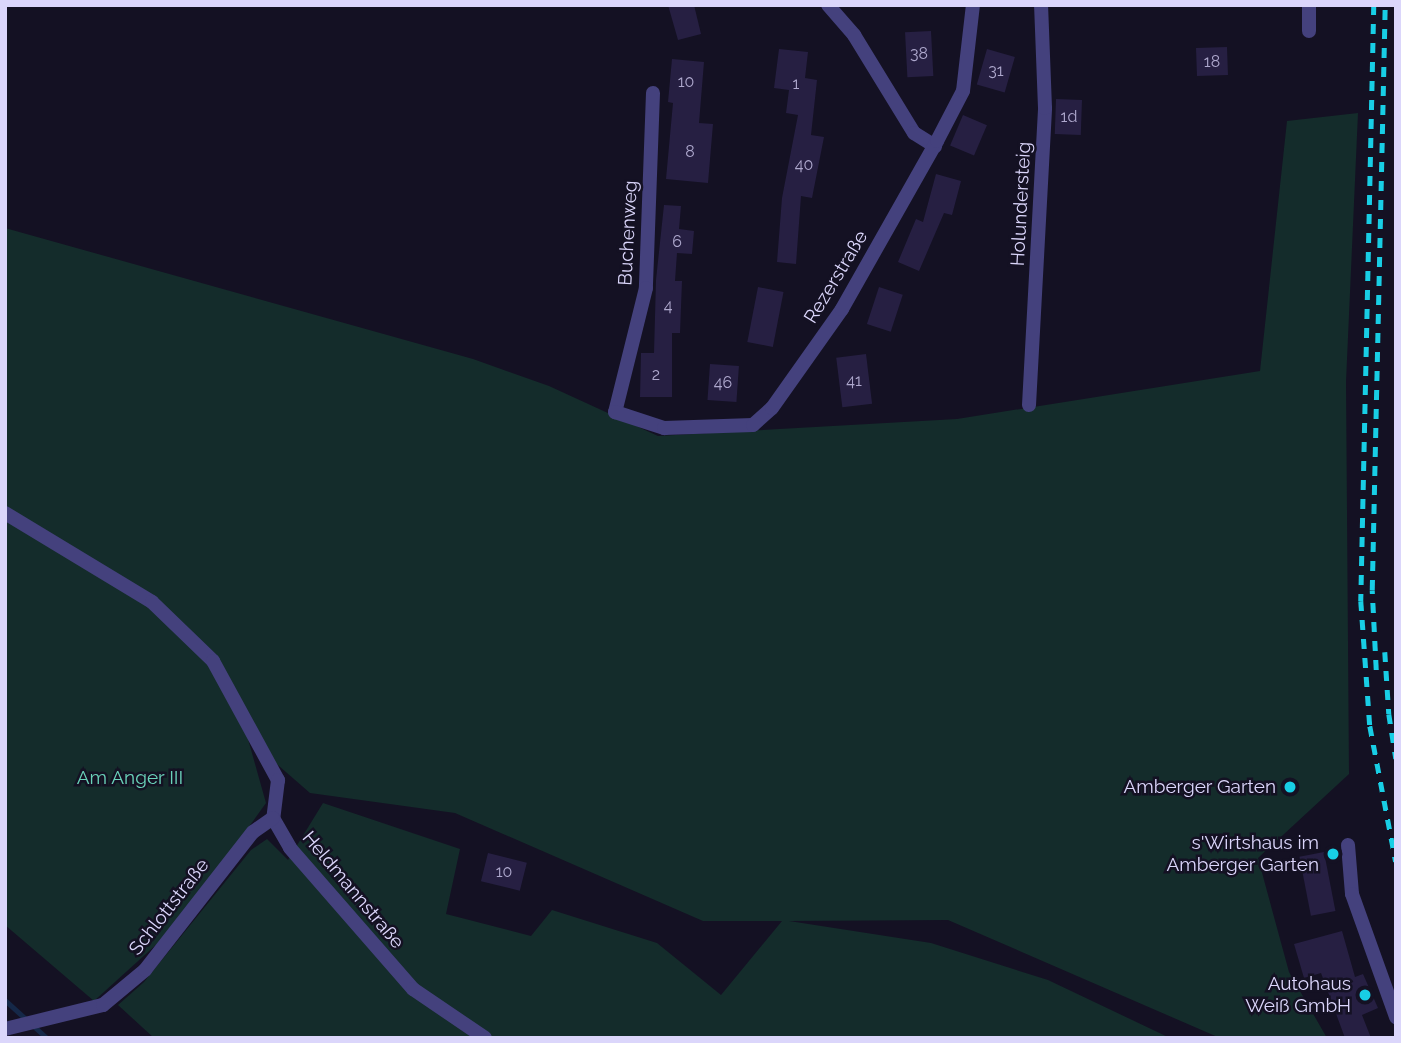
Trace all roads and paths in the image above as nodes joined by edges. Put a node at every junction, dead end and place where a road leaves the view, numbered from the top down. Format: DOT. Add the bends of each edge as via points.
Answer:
graph roads {
  1 [pos="828,5"];
  2 [pos="973,5"];
  3 [pos="1041,5"];
  4 [pos="1309,5"];
  5 [pos="1309,31"];
  6 [pos="653,93"];
  7 [pos="935,146"];
  8 [pos="1030,405"];
  9 [pos="615,412"];
  10 [pos="5,513"];
  11 [pos="273,818"];
  12 [pos="1349,845"];
  13 [pos="1396,1017"];
  14 [pos="10,1027"];
  15 [pos="485,1038"];
  1 -- 7 [label="street" via="854,35 914,132"];
  2 -- 7 [label="street, Rezerstraße" via="963,91"];
  3 -- 8 [label="street, Holundersteig" via="1045,108"];
  4 -- 5 [label="street"];
  6 -- 9 [label="street, Buchenweg" via="646,289"];
  7 -- 9 [label="street, Rezerstraße" via="842,309 772,408 754,425 664,428"];
  10 -- 11 [label="street" via="152,602 213,661 278,780"];
  11 -- 14 [label="street, Schlottstraße" via="253,832 145,970 103,1005"];
  11 -- 15 [label="street, Heldmannstraße" via="290,848 413,989"];
  12 -- 13 [label="street" via="1352,894"];
}
